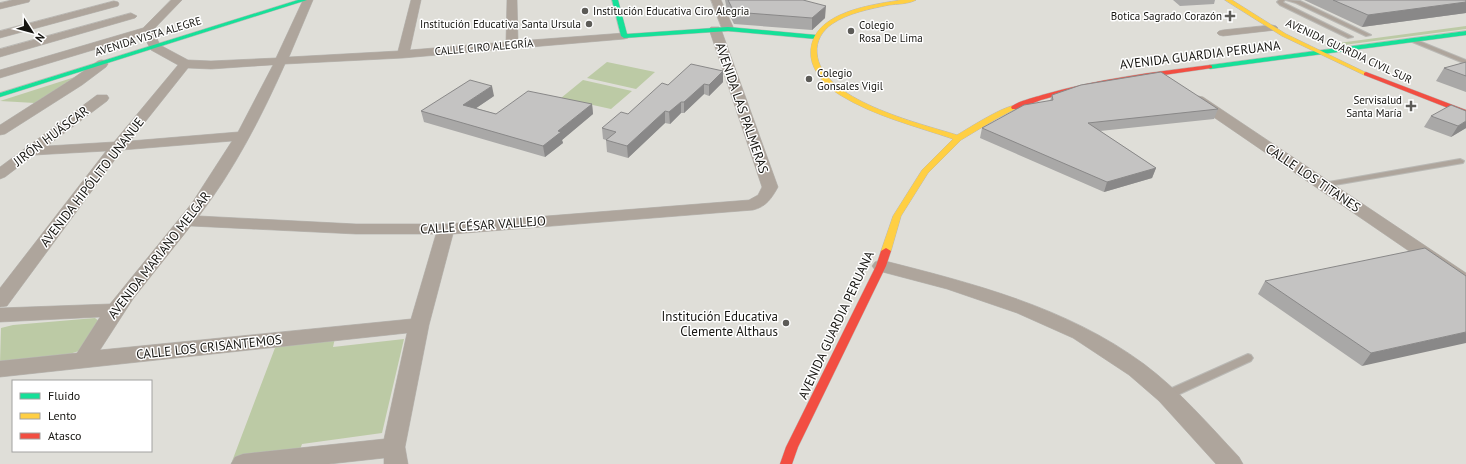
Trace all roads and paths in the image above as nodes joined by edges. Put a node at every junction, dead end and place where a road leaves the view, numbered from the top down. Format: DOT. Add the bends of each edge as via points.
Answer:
graph roads {
  1 [pos="25,0"];
  2 [pos="177,0"];
  3 [pos="304,0"];
  4 [pos="308,0"];
  5 [pos="416,0"];
  6 [pos="512,0"];
  7 [pos="615,0"];
  8 [pos="716,0"];
  9 [pos="912,0"];
  10 [pos="1228,0"];
  11 [pos="1282,0"];
  12 [pos="1289,0"];
  13 [pos="111,2"];
  14 [pos="5,3"];
  15 [pos="131,16"];
  16 [pos="148,28"];
  17 [pos="1272,28"];
  18 [pos="721,29"];
  19 [pos="1223,33"];
  20 [pos="1466,33"];
  21 [pos="0,35"];
  22 [pos="1371,35"];
  23 [pos="624,36"];
  24 [pos="816,37"];
  25 [pos="1350,37"];
  26 [pos="1335,39"];
  27 [pos="1412,40"];
  28 [pos="512,45"];
  29 [pos="1303,45"];
  30 [pos="155,47"];
  31 [pos="1337,50"];
  32 [pos="1320,52"];
  33 [pos="0,53"];
  34 [pos="403,54"];
  35 [pos="1300,55"];
  36 [pos="1357,58"];
  37 [pos="282,61"];
  38 [pos="1466,62"];
  39 [pos="102,64"];
  40 [pos="185,64"];
  41 [pos="0,74"];
  42 [pos="1160,74"];
  43 [pos="0,96"];
  44 [pos="102,98"];
  45 [pos="1466,113"];
  46 [pos="0,131"];
  47 [pos="243,136"];
  48 [pos="958,138"];
  49 [pos="118,146"];
  50 [pos="33,150"];
  51 [pos="1460,161"];
  52 [pos="0,174"];
  53 [pos="1323,185"];
  54 [pos="770,187"];
  55 [pos="187,222"];
  56 [pos="446,229"];
  57 [pos="881,266"];
  58 [pos="1466,282"];
  59 [pos="0,301"];
  60 [pos="115,310"];
  61 [pos="0,315"];
  62 [pos="419,324"];
  63 [pos="1248,358"];
  64 [pos="84,359"];
  65 [pos="0,369"];
  66 [pos="1167,395"];
  67 [pos="395,455"];
  68 [pos="243,464"];
  69 [pos="786,464"];
  70 [pos="1231,464"];
  1 -- 14 [label="street"];
  2 -- 16 [label="street"];
  3 -- 30 [label="street, AVENIDA VISTA ALEGRE"];
  4 -- 37 [label="street, AVENIDA MARIANO MELGAR"];
  5 -- 34 [label="street"];
  6 -- 28 [label="street"];
  7 -- 23 [label="street"];
  8 -- 18 [label="street, AVENIDA LAS PALMERAS"];
  9 -- 24 [label="street" via="867,7 847,14"];
  10 -- 17 [label="street, AVENIDA GUARDIA CIVIL SUR"];
  11 -- 25 [label="lane" via="1282,4"];
  12 -- 22 [label="lane"];
  13 -- 15 [label="street"];
  13 -- 21 [label="street"];
  15 -- 16 [label="street"];
  15 -- 33 [label="street"];
  16 -- 30 [label="street"];
  16 -- 41 [label="street"];
  17 -- 19 [label="street"];
  17 -- 29 [label="street, AVENIDA GUARDIA CIVIL SUR"];
  18 -- 23 [label="street, CALLE CIRO ALEGRÍA"];
  18 -- 24 [label="street, CALLE CIRO ALEGRÍA"];
  18 -- 54 [label="street, AVENIDA LAS PALMERAS"];
  20 -- 27 [label="street, AVENIDA GUARDIA PERUANA"];
  22 -- 25 [label="street"];
  23 -- 28 [label="street, CALLE CIRO ALEGRÍA"];
  24 -- 48 [label="street" via="813,51 816,65 828,81 846,96"];
  25 -- 26 [label="street"];
  27 -- 31 [label="street, AVENIDA GUARDIA PERUANA"];
  27 -- 38 [label="lane"];
  28 -- 34 [label="street, CALLE CIRO ALEGRÍA"];
  29 -- 31 [label="street, AVENIDA GUARDIA CIVIL SUR" via="1319,41"];
  29 -- 32 [label="street, AVENIDA GUARDIA CIVIL SUR"];
  29 -- 35 [label="street, AVENIDA GUARDIA PERUANA"];
  30 -- 39 [label="street, AVENIDA VISTA ALEGRE"];
  30 -- 40 [label="street, CALLE CIRO ALEGRÍA"];
  31 -- 32 [label="street, AVENIDA GUARDIA PERUANA"];
  31 -- 36 [label="street, AVENIDA GUARDIA CIVIL SUR"];
  32 -- 35 [label="street, AVENIDA GUARDIA PERUANA"];
  32 -- 45 [label="street, AVENIDA GUARDIA CIVIL SUR" via="1400,88"];
  34 -- 37 [label="street, CALLE CIRO ALEGRÍA"];
  35 -- 42 [label="street, AVENIDA GUARDIA PERUANA"];
  37 -- 40 [label="street, CALLE CIRO ALEGRÍA"];
  37 -- 47 [label="street, AVENIDA MARIANO MELGAR"];
  39 -- 43 [label="street, AVENIDA VISTA ALEGRE"];
  39 -- 46 [label="street"];
  40 -- 49 [label="street, AVENIDA HIPÓLITO UNANUE"];
  42 -- 48 [label="street, AVENIDA GUARDIA PERUANA" via="1123,78 1032,100 993,117"];
  42 -- 53 [label="street, CALLE LOS TITANES"];
  44 -- 50 [label="street, JIRÓN HUÁSCAR"];
  47 -- 49 [label="street"];
  47 -- 55 [label="street, AVENIDA MARIANO MELGAR"];
  48 -- 57 [label="street, AVENIDA GUARDIA PERUANA" via="925,172 897,216"];
  49 -- 50 [label="street"];
  49 -- 59 [label="street, AVENIDA HIPÓLITO UNANUE"];
  50 -- 52 [label="street, JIRÓN HUÁSCAR"];
  51 -- 53 [label="lane"];
  53 -- 58 [label="street, CALLE LOS TITANES"];
  54 -- 56 [label="street, CALLE CÉSAR VALLEJO" via="764,198 753,205"];
  55 -- 56 [label="street, CALLE CÉSAR VALLEJO" via="356,229"];
  55 -- 60 [label="street, AVENIDA MARIANO MELGAR"];
  56 -- 62 [label="street"];
  57 -- 66 [label="street" via="952,284 1031,312 1080,333 1136,369"];
  57 -- 69 [label="street, AVENIDA GUARDIA PERUANA"];
  60 -- 61 [label="street"];
  60 -- 64 [label="street, AVENIDA MARIANO MELGAR"];
  62 -- 64 [label="street, CALLE LOS CRISANTEMOS"];
  62 -- 67 [label="street"];
  63 -- 66 [label="lane"];
  64 -- 65 [label="street, CALLE LOS CRISANTEMOS"];
  66 -- 70 [label="street"];
  67 -- 68 [label="street"];
}
